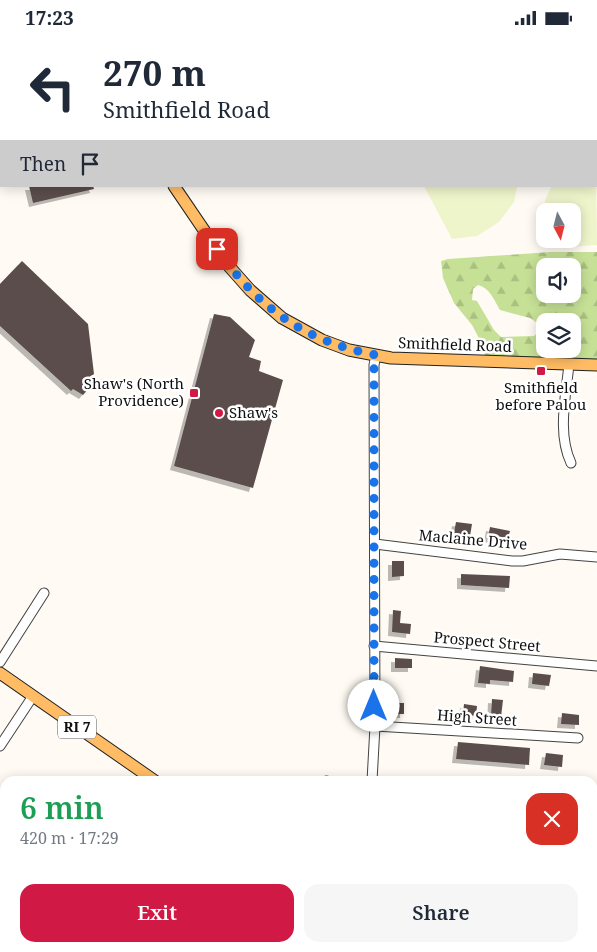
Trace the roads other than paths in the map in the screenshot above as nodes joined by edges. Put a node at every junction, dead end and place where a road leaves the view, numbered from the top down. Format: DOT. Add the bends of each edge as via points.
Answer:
graph roads {
  1 [pos="175,187"];
  2 [pos="376,355"];
  3 [pos="569,364"];
  4 [pos="597,365"];
  5 [pos="571,463"];
  6 [pos="375,544"];
  7 [pos="597,557"];
  8 [pos="44,593"];
  9 [pos="374,646"];
  10 [pos="0,662"];
  11 [pos="597,666"];
  12 [pos="0,673"];
  13 [pos="33,696"];
  14 [pos="375,726"];
  15 [pos="578,738"];
  16 [pos="0,745"];
  17 [pos="148,776"];
  18 [pos="372,776"];
  1 -- 2 [label="main road, Smithfield Road" via="227,264 282,318 322,340"];
  2 -- 3 [label="main road, Smithfield Road" via="429,360"];
  2 -- 6 [label="street"];
  3 -- 4 [label="main road, Smithfield Road"];
  3 -- 5 [label="street" via="564,438"];
  6 -- 7 [label="street, Maclaine Drive" via="512,561 560,554"];
  6 -- 9 [label="street"];
  8 -- 10 [label="street"];
  9 -- 11 [label="street, Prospect Street"];
  9 -- 14 [label="street"];
  12 -- 13 [label="main road, RI 7"];
  13 -- 16 [label="street"];
  13 -- 17 [label="main road, RI 7"];
  14 -- 15 [label="street, High Street"];
  14 -- 18 [label="street"];
}
